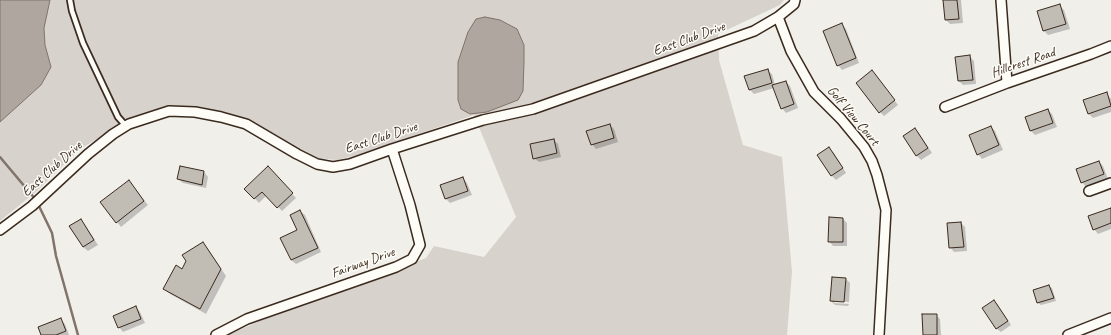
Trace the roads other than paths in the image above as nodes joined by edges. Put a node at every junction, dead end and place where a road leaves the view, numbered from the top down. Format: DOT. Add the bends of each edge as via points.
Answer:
graph roads {
  1 [pos="70,0"];
  2 [pos="795,0"];
  3 [pos="1001,0"];
  4 [pos="778,17"];
  5 [pos="1111,46"];
  6 [pos="1007,83"];
  7 [pos="945,107"];
  8 [pos="126,126"];
  9 [pos="392,149"];
  10 [pos="1111,183"];
  11 [pos="1089,191"];
  12 [pos="0,230"];
  13 [pos="1111,318"];
  14 [pos="216,335"];
  15 [pos="879,335"];
  16 [pos="1068,335"];
  1 -- 8 [label="lane" via="83,43 118,117"];
  2 -- 4 [label="street, East Club Drive" via="794,4"];
  3 -- 6 [label="street"];
  4 -- 9 [label="street, East Club Drive" via="754,30 533,109 483,120"];
  4 -- 15 [label="street, Golf View Court" via="791,50 814,92 864,147 877,175 886,210"];
  5 -- 6 [label="street, Hillcrest Road"];
  6 -- 7 [label="street, Hillcrest Road"];
  8 -- 9 [label="street, East Club Drive" via="169,111 195,112 246,124 317,164 333,167 350,164"];
  8 -- 12 [label="street, East Club Drive" via="88,154 32,206"];
  9 -- 14 [label="street, Fairway Drive" via="420,245 412,259 396,267 247,319"];
  10 -- 11 [label="street"];
  13 -- 16 [label="street"];
}
